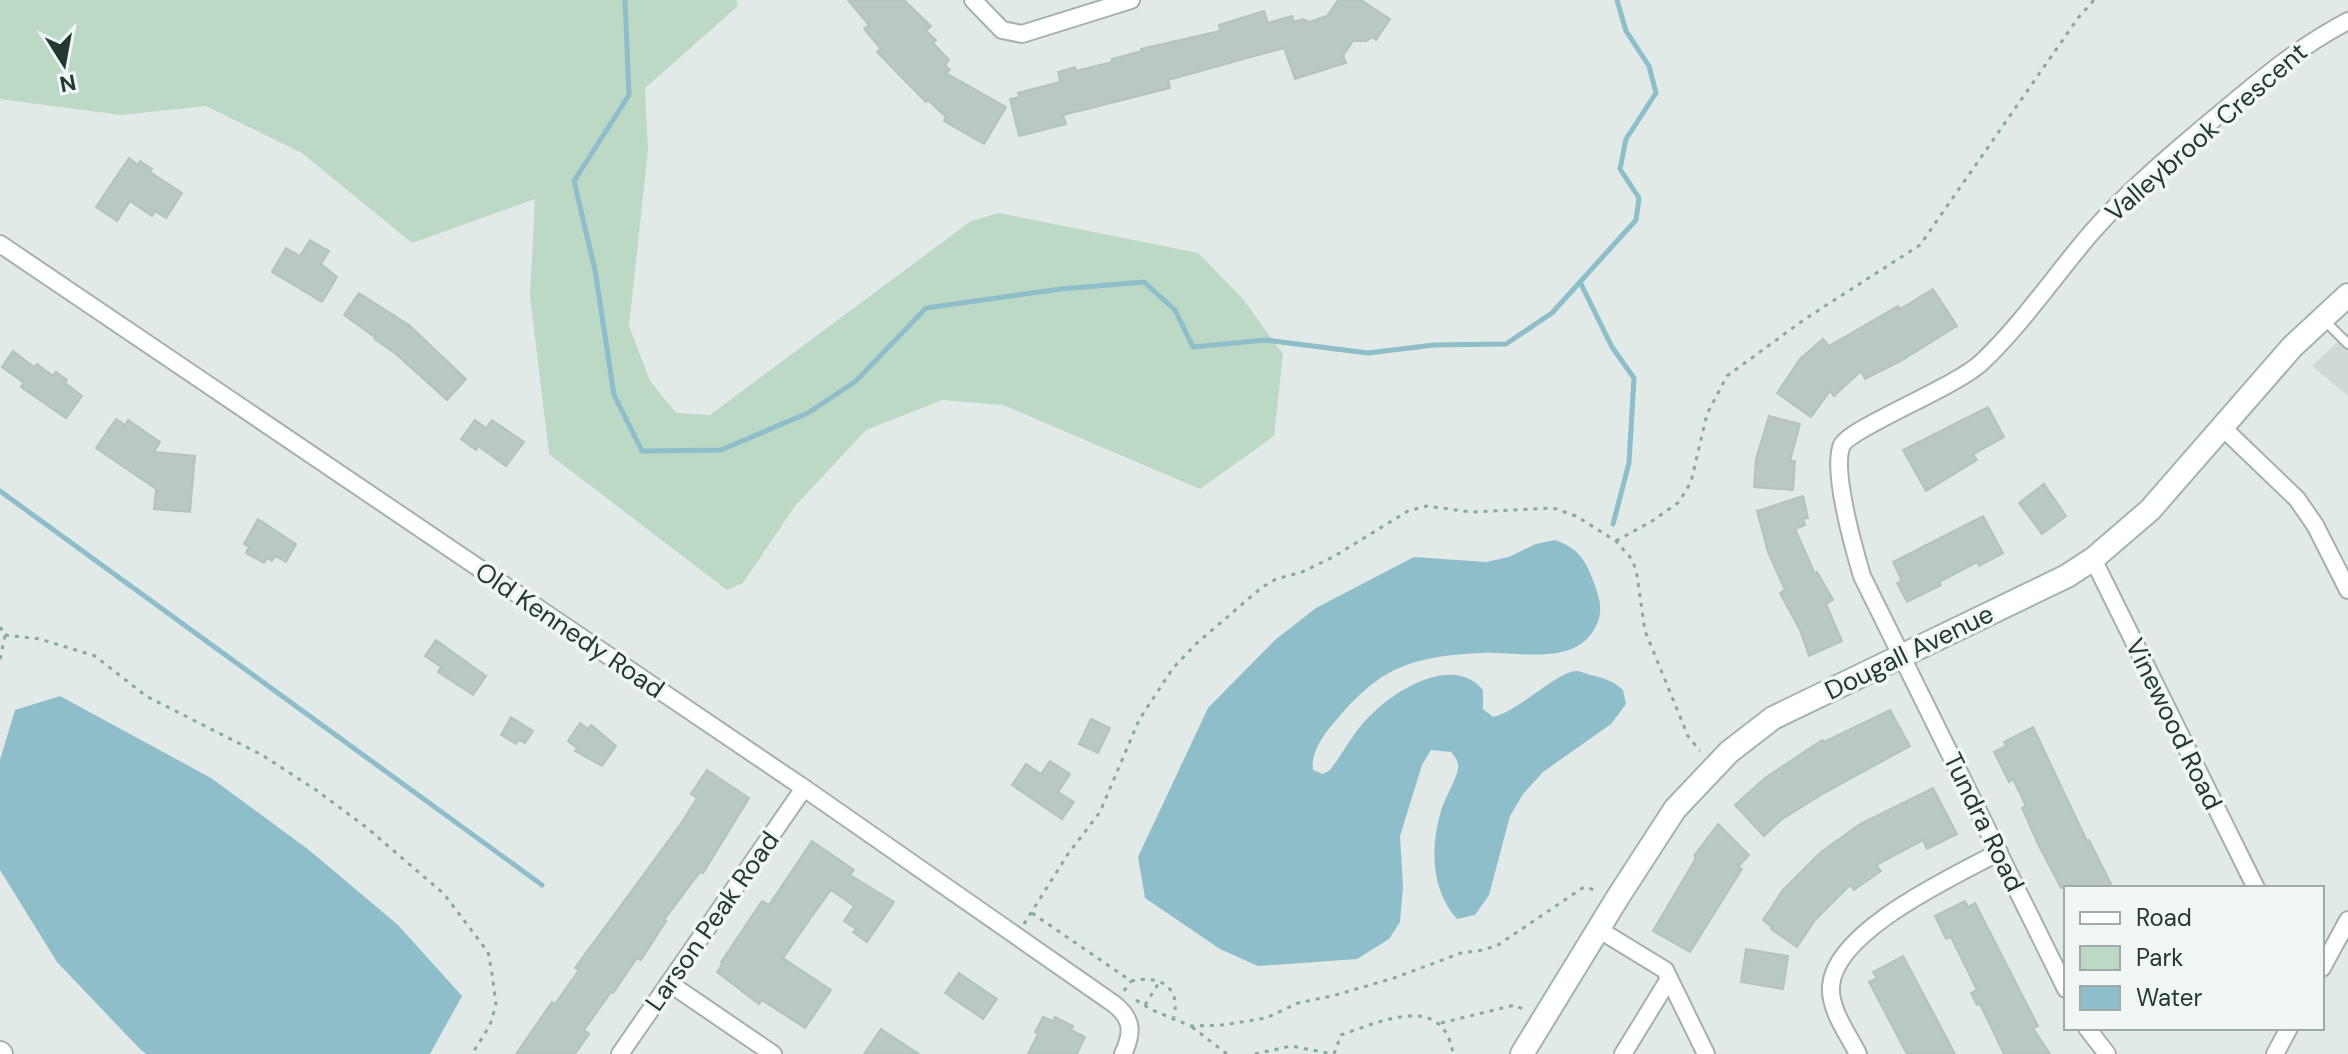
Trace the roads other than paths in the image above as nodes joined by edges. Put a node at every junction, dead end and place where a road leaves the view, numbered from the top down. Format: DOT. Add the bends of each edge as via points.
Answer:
graph roads {
  1 [pos="973,0"];
  2 [pos="1131,0"];
  3 [pos="2348,21"];
  4 [pos="0,244"];
  5 [pos="2348,295"];
  6 [pos="2322,318"];
  7 [pos="2348,344"];
  8 [pos="2221,426"];
  9 [pos="2093,559"];
  10 [pos="2348,590"];
  11 [pos="1901,656"];
  12 [pos="804,788"];
  13 [pos="1999,852"];
  14 [pos="2255,886"];
  15 [pos="2348,920"];
  16 [pos="1598,929"];
  17 [pos="2325,956"];
  18 [pos="1669,979"];
  19 [pos="669,983"];
  20 [pos="2064,985"];
  21 [pos="2089,1030"];
  22 [pos="2288,1030"];
  23 [pos="620,1054"];
  24 [pos="773,1054"];
  25 [pos="1123,1054"];
  26 [pos="1522,1054"];
  27 [pos="1623,1054"];
  28 [pos="1706,1054"];
  29 [pos="1858,1054"];
  30 [pos="2107,1054"];
  31 [pos="2275,1054"];
  1 -- 2 [label="street" via="1002,30 1022,34"];
  3 -- 11 [label="street, Valleybrook Crescent" via="2294,52 2116,205 1979,365 1845,441 1838,464 1855,553"];
  4 -- 12 [label="street, Old Kennedy Road"];
  5 -- 6 [label="street, Dougall Avenue"];
  6 -- 7 [label="lane"];
  6 -- 8 [label="street, Dougall Avenue"];
  8 -- 9 [label="street, Dougall Avenue" via="2150,510"];
  8 -- 10 [label="street" via="2297,499"];
  9 -- 11 [label="street, Dougall Avenue"];
  9 -- 14 [label="street, Vinewood Road"];
  11 -- 13 [label="street, Tundra Road"];
  11 -- 16 [label="street, Dougall Avenue" via="1773,718 1713,767 1675,809"];
  12 -- 19 [label="street, Larson Peak Road"];
  12 -- 25 [label="street, Old Kennedy Road" via="1114,1004 1130,1026"];
  13 -- 20 [label="street, Tundra Road"];
  13 -- 29 [label="street" via="1900,905 1842,960 1831,993"];
  15 -- 17 [label="street"];
  16 -- 18 [label="street" via="1665,970"];
  16 -- 26 [label="street, Dougall Avenue"];
  18 -- 27 [label="street"];
  18 -- 28 [label="street"];
  19 -- 23 [label="street, Larson Peak Road"];
  19 -- 24 [label="street"];
  21 -- 30 [label="street"];
  22 -- 31 [label="street"];
}
